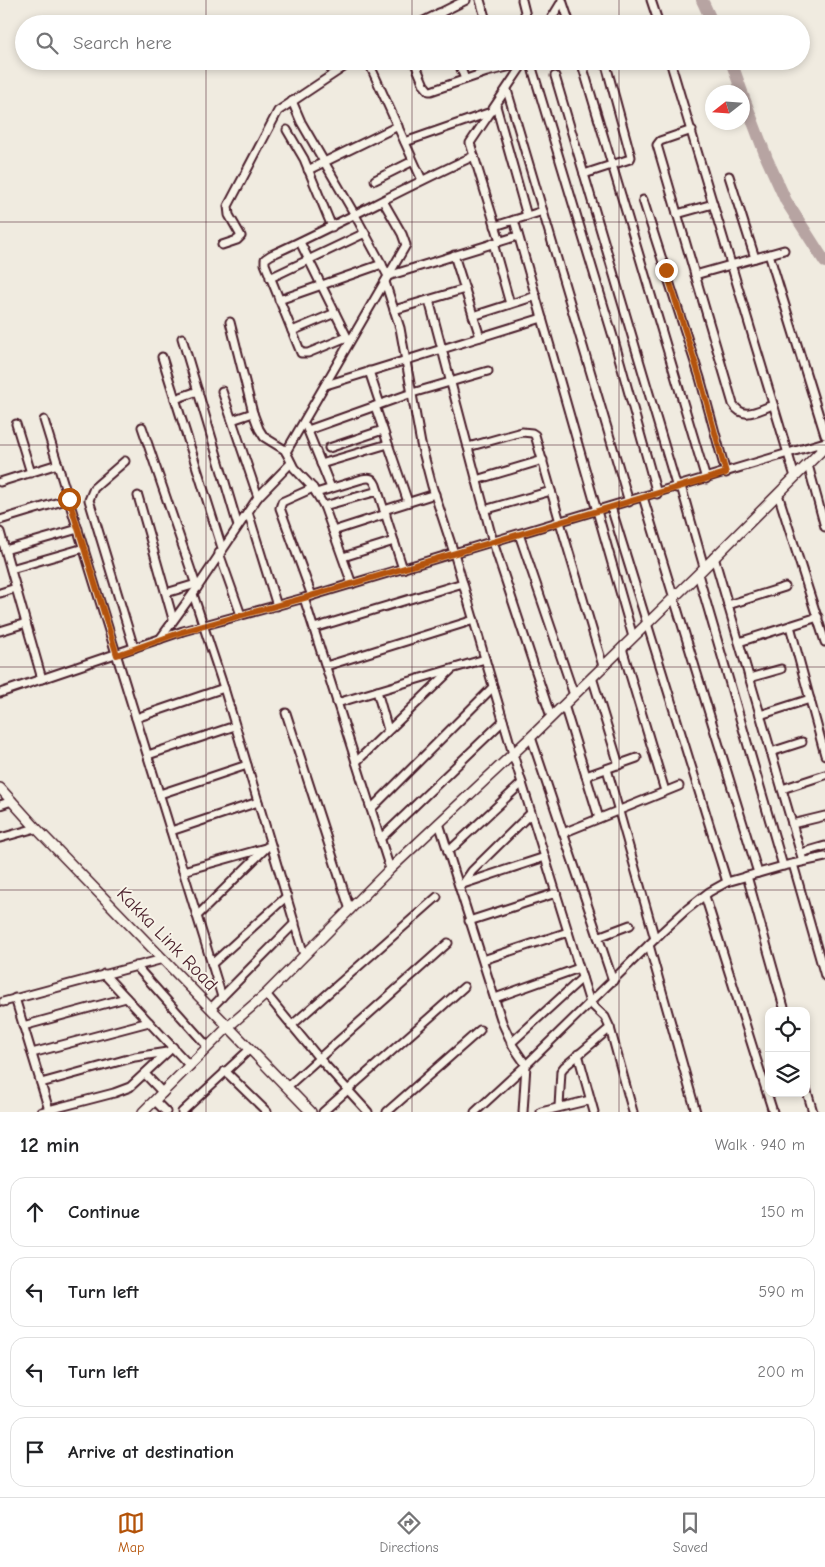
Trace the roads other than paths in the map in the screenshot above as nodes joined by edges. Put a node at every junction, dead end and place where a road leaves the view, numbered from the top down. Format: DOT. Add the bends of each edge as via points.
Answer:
graph roads {
  1 [pos="466,0"];
  2 [pos="480,0"];
  3 [pos="522,0"];
  4 [pos="651,0"];
  5 [pos="562,1"];
  6 [pos="439,13"];
  7 [pos="435,15"];
  8 [pos="484,15"];
  9 [pos="526,15"];
  10 [pos="553,15"];
  11 [pos="567,15"];
  12 [pos="656,15"];
  13 [pos="339,70"];
  14 [pos="372,70"];
  15 [pos="418,70"];
  16 [pos="462,70"];
  17 [pos="487,70"];
  18 [pos="521,70"];
  19 [pos="529,70"];
  20 [pos="584,70"];
  21 [pos="608,70"];
  22 [pos="673,70"];
  23 [pos="555,76"];
  24 [pos="465,79"];
  25 [pos="507,90"];
  26 [pos="292,101"];
  27 [pos="494,109"];
  28 [pos="398,126"];
  29 [pos="287,130"];
  30 [pos="692,130"];
  31 [pos="405,142"];
  32 [pos="474,156"];
  33 [pos="414,161"];
  34 [pos="324,162"];
  35 [pos="613,164"];
  36 [pos="308,170"];
  37 [pos="584,174"];
  38 [pos="729,176"];
  39 [pos="374,180"];
  40 [pos="422,180"];
  41 [pos="642,200"];
  42 [pos="383,201"];
  43 [pos="714,204"];
  44 [pos="543,211"];
  45 [pos="677,214"];
  46 [pos="355,215"];
  47 [pos="527,216"];
  48 [pos="514,220"];
  49 [pos="495,226"];
  50 [pos="332,227"];
  51 [pos="365,233"];
  52 [pos="518,236"];
  53 [pos="300,242"];
  54 [pos="496,242"];
  55 [pos="222,245"];
  56 [pos="784,250"];
  57 [pos="769,254"];
  58 [pos="454,255"];
  59 [pos="755,258"];
  60 [pos="309,260"];
  61 [pos="382,264"];
  62 [pos="732,265"];
  63 [pos="695,275"];
  64 [pos="270,278"];
  65 [pos="387,279"];
  66 [pos="322,285"];
  67 [pos="465,289"];
  68 [pos="536,296"];
  69 [pos="279,300"];
  70 [pos="429,300"];
  71 [pos="510,304"];
  72 [pos="394,310"];
  73 [pos="335,313"];
  74 [pos="473,316"];
  75 [pos="542,318"];
  76 [pos="230,322"];
  77 [pos="292,331"];
  78 [pos="480,337"];
  79 [pos="182,338"];
  80 [pos="348,339"];
  81 [pos="441,348"];
  82 [pos="162,357"];
  83 [pos="406,359"];
  84 [pos="488,370"];
  85 [pos="369,371"];
  86 [pos="450,382"];
  87 [pos="326,385"];
  88 [pos="198,391"];
  89 [pos="222,391"];
  90 [pos="412,393"];
  91 [pos="175,399"];
  92 [pos="377,405"];
  93 [pos="774,405"];
  94 [pos="253,413"];
  95 [pos="44,420"];
  96 [pos="232,420"];
  97 [pos="305,421"];
  98 [pos="16,424"];
  99 [pos="142,427"];
  100 [pos="308,430"];
  101 [pos="383,430"];
  102 [pos="825,435"];
  103 [pos="825,442"];
  104 [pos="388,444"];
  105 [pos="468,446"];
  106 [pos="825,447"];
  107 [pos="329,448"];
  108 [pos="286,452"];
  109 [pos="788,454"];
  110 [pos="543,460"];
  111 [pos="125,461"];
  112 [pos="291,463"];
  113 [pos="58,464"];
  114 [pos="322,464"];
  115 [pos="808,465"];
  116 [pos="31,473"];
  117 [pos="726,473"];
  118 [pos="795,477"];
  119 [pos="706,479"];
  120 [pos="476,480"];
  121 [pos="0,482"];
  122 [pos="679,487"];
  123 [pos="331,488"];
  124 [pos="314,491"];
  125 [pos="378,491"];
  126 [pos="551,491"];
  127 [pos="435,494"];
  128 [pos="657,494"];
  129 [pos="778,494"];
  130 [pos="138,496"];
  131 [pos="258,497"];
  132 [pos="643,497"];
  133 [pos="69,499"];
  134 [pos="821,500"];
  135 [pos="408,502"];
  136 [pos="629,502"];
  137 [pos="324,506"];
  138 [pos="611,507"];
  139 [pos="484,510"];
  140 [pos="597,511"];
  141 [pos="248,512"];
  142 [pos="385,512"];
  143 [pos="0,520"];
  144 [pos="560,522"];
  145 [pos="238,526"];
  146 [pos="825,527"];
  147 [pos="78,529"];
  148 [pos="333,531"];
  149 [pos="0,532"];
  150 [pos="519,534"];
  151 [pos="394,541"];
  152 [pos="493,542"];
  153 [pos="84,548"];
  154 [pos="221,551"];
  155 [pos="454,553"];
  156 [pos="4,554"];
  157 [pos="342,557"];
  158 [pos="714,557"];
  159 [pos="403,568"];
  160 [pos="11,569"];
  161 [pos="701,571"];
  162 [pos="463,583"];
  163 [pos="352,584"];
  164 [pos="786,587"];
  165 [pos="16,588"];
  166 [pos="195,589"];
  167 [pos="0,593"];
  168 [pos="166,593"];
  169 [pos="308,597"];
  170 [pos="674,597"];
  171 [pos="728,605"];
  172 [pos="277,606"];
  173 [pos="241,615"];
  174 [pos="818,617"];
  175 [pos="173,620"];
  176 [pos="474,620"];
  177 [pos="648,622"];
  178 [pos="26,623"];
  179 [pos="204,626"];
  180 [pos="790,626"];
  181 [pos="314,628"];
  182 [pos="0,631"];
  183 [pos="632,637"];
  184 [pos="159,639"];
  185 [pos="739,642"];
  186 [pos="825,642"];
  187 [pos="134,648"];
  188 [pos="622,648"];
  189 [pos="117,655"];
  190 [pos="485,659"];
  191 [pos="326,666"];
  192 [pos="603,666"];
  193 [pos="452,668"];
  194 [pos="781,669"];
  195 [pos="592,677"];
  196 [pos="750,678"];
  197 [pos="42,679"];
  198 [pos="493,687"];
  199 [pos="224,688"];
  200 [pos="377,691"];
  201 [pos="0,693"];
  202 [pos="574,694"];
  203 [pos="810,699"];
  204 [pos="337,703"];
  205 [pos="564,705"];
  206 [pos="286,713"];
  207 [pos="760,715"];
  208 [pos="551,717"];
  209 [pos="136,718"];
  210 [pos="503,720"];
  211 [pos="235,726"];
  212 [pos="388,730"];
  213 [pos="531,736"];
  214 [pos="802,742"];
  215 [pos="771,752"];
  216 [pos="513,754"];
  217 [pos="148,755"];
  218 [pos="825,755"];
  219 [pos="637,758"];
  220 [pos="356,762"];
  221 [pos="619,764"];
  222 [pos="247,765"];
  223 [pos="607,769"];
  224 [pos="825,775"];
  225 [pos="586,776"];
  226 [pos="522,783"];
  227 [pos="679,786"];
  228 [pos="0,788"];
  229 [pos="782,789"];
  230 [pos="666,791"];
  231 [pos="160,794"];
  232 [pos="12,801"];
  233 [pos="258,802"];
  234 [pos="0,805"];
  235 [pos="371,809"];
  236 [pos="620,810"];
  237 [pos="531,813"];
  238 [pos="825,816"];
  239 [pos="599,818"];
  240 [pos="439,823"];
  241 [pos="792,824"];
  242 [pos="36,828"];
  243 [pos="171,831"];
  244 [pos="563,833"];
  245 [pos="0,838"];
  246 [pos="380,839"];
  247 [pos="269,846"];
  248 [pos="825,846"];
  249 [pos="448,852"];
  250 [pos="801,853"];
  251 [pos="545,856"];
  252 [pos="825,857"];
  253 [pos="803,862"];
  254 [pos="794,864"];
  255 [pos="783,866"];
  256 [pos="390,869"];
  257 [pos="183,872"];
  258 [pos="758,873"];
  259 [pos="747,876"];
  260 [pos="727,882"];
  261 [pos="461,885"];
  262 [pos="556,893"];
  263 [pos="287,896"];
  264 [pos="705,896"];
  265 [pos="437,897"];
  266 [pos="350,910"];
  267 [pos="197,916"];
  268 [pos="469,920"];
  269 [pos="296,924"];
  270 [pos="630,925"];
  271 [pos="568,932"];
  272 [pos="598,937"];
  273 [pos="655,939"];
  274 [pos="448,943"];
  275 [pos="648,945"];
  276 [pos="304,955"];
  277 [pos="163,958"];
  278 [pos="483,960"];
  279 [pos="212,964"];
  280 [pos="136,966"];
  281 [pos="579,968"];
  282 [pos="104,974"];
  283 [pos="825,976"];
  284 [pos="582,978"];
  285 [pos="612,981"];
  286 [pos="464,987"];
  287 [pos="266,994"];
  288 [pos="222,997"];
  289 [pos="14,998"];
  290 [pos="126,998"];
  291 [pos="495,998"];
  292 [pos="2,1002"];
  293 [pos="590,1003"];
  294 [pos="784,1007"];
  295 [pos="211,1008"];
  296 [pos="149,1022"];
  297 [pos="23,1026"];
  298 [pos="229,1026"];
  299 [pos="291,1026"];
  300 [pos="610,1028"];
  301 [pos="480,1030"];
  302 [pos="511,1042"];
  303 [pos="208,1047"];
  304 [pos="250,1049"];
  305 [pos="170,1050"];
  306 [pos="32,1053"];
  307 [pos="578,1054"];
  308 [pos="318,1058"];
  309 [pos="526,1065"];
  310 [pos="190,1066"];
  311 [pos="225,1071"];
  312 [pos="145,1074"];
  313 [pos="41,1083"];
  314 [pos="286,1087"];
  315 [pos="348,1090"];
  316 [pos="163,1093"];
  317 [pos="809,1097"];
  318 [pos="590,1100"];
  319 [pos="155,1101"];
  320 [pos="559,1107"];
  321 [pos="50,1110"];
  322 [pos="307,1111"];
  323 [pos="41,1112"];
  324 [pos="143,1112"];
  325 [pos="166,1112"];
  326 [pos="182,1112"];
  327 [pos="267,1112"];
  328 [pos="324,1112"];
  329 [pos="368,1112"];
  330 [pos="387,1112"];
  331 [pos="475,1112"];
  332 [pos="523,1112"];
  333 [pos="541,1112"];
  334 [pos="594,1112"];
  335 [pos="633,1112"];
  336 [pos="696,1112"];
  337 [pos="773,1112"];
  338 [pos="813,1112"];
  1 -- 6 [label="street"];
  2 -- 8 [label="street"];
  3 -- 9 [label="street"];
  4 -- 12 [label="street"];
  5 -- 10 [label="street"];
  5 -- 11 [label="street"];
  6 -- 7 [label="street"];
  13 -- 26 [label="street"];
  14 -- 28 [label="street"];
  15 -- 24 [label="street" via="429,91"];
  16 -- 24 [label="street"];
  17 -- 24 [label="street"];
  18 -- 25 [label="street"];
  19 -- 128 [label="street" via="614,340"];
  20 -- 35 [label="street"];
  21 -- 35 [label="street" via="632,157"];
  22 -- 30 [label="street"];
  23 -- 37 [label="street"];
  25 -- 27 [label="street"];
  25 -- 44 [label="street"];
  26 -- 34 [label="street"];
  26 -- 55 [label="street" via="276,115 228,206 229,215 241,236"];
  27 -- 31 [label="street"];
  27 -- 32 [label="street" via="471,142"];
  27 -- 47 [label="street"];
  28 -- 31 [label="street"];
  28 -- 34 [label="street"];
  29 -- 36 [label="street"];
  30 -- 43 [label="street"];
  30 -- 45 [label="street" via="657,145"];
  31 -- 33 [label="street"];
  32 -- 40 [label="street"];
  32 -- 49 [label="street"];
  33 -- 39 [label="street"];
  33 -- 40 [label="street"];
  34 -- 36 [label="street"];
  34 -- 46 [label="street"];
  35 -- 37 [label="street"];
  35 -- 119 [label="street"];
  36 -- 50 [label="street"];
  37 -- 122 [label="street"];
  38 -- 59 [label="street"];
  40 -- 42 [label="street"];
  41 -- 117 [label="street" via="700,378"];
  42 -- 46 [label="street"];
  42 -- 65 [label="street" via="406,243"];
  43 -- 45 [label="street"];
  43 -- 62 [label="street"];
  44 -- 47 [label="street"];
  44 -- 136 [label="street"];
  45 -- 63 [label="street"];
  46 -- 50 [label="street"];
  46 -- 51 [label="street"];
  47 -- 48 [label="street"];
  48 -- 49 [label="street"];
  48 -- 52 [label="street"];
  49 -- 54 [label="street"];
  50 -- 53 [label="street"];
  51 -- 60 [label="street"];
  51 -- 61 [label="street"];
  52 -- 54 [label="street"];
  52 -- 68 [label="street"];
  53 -- 60 [label="street"];
  53 -- 64 [label="street" via="265,260"];
  54 -- 58 [label="street"];
  54 -- 71 [label="street"];
  56 -- 57 [label="street"];
  57 -- 59 [label="street"];
  57 -- 102 [label="street"];
  58 -- 65 [label="street"];
  58 -- 67 [label="street"];
  59 -- 62 [label="street"];
  60 -- 64 [label="street"];
  60 -- 66 [label="street"];
  61 -- 65 [label="street"];
  61 -- 66 [label="street"];
  62 -- 63 [label="street"];
  62 -- 93 [label="street"];
  63 -- 93 [label="street" via="737,411 748,413"];
  64 -- 69 [label="street"];
  65 -- 72 [label="street"];
  65 -- 80 [label="street"];
  66 -- 69 [label="street"];
  66 -- 73 [label="street"];
  67 -- 70 [label="street"];
  67 -- 74 [label="street"];
  68 -- 71 [label="street"];
  68 -- 75 [label="street"];
  69 -- 77 [label="street"];
  70 -- 72 [label="street"];
  70 -- 81 [label="street"];
  71 -- 74 [label="street"];
  72 -- 83 [label="street"];
  73 -- 77 [label="street"];
  73 -- 80 [label="street"];
  74 -- 78 [label="street"];
  75 -- 78 [label="street"];
  75 -- 140 [label="street"];
  76 -- 94 [label="street"];
  77 -- 80 [label="street" via="303,354"];
  78 -- 81 [label="street"];
  79 -- 88 [label="street"];
  80 -- 87 [label="street"];
  81 -- 83 [label="street"];
  81 -- 86 [label="street"];
  82 -- 91 [label="street"];
  83 -- 85 [label="street"];
  83 -- 90 [label="street"];
  84 -- 86 [label="street"];
  85 -- 87 [label="street"];
  85 -- 92 [label="street"];
  86 -- 90 [label="street"];
  86 -- 105 [label="street"];
  87 -- 97 [label="street"];
  88 -- 91 [label="street"];
  88 -- 145 [label="street"];
  89 -- 96 [label="street"];
  90 -- 92 [label="street"];
  90 -- 127 [label="street" via="421,444"];
  91 -- 154 [label="street"];
  92 -- 100 [label="street"];
  92 -- 101 [label="street"];
  93 -- 109 [label="street"];
  94 -- 96 [label="street"];
  94 -- 108 [label="street" via="264,437"];
  95 -- 113 [label="street"];
  96 -- 131 [label="street"];
  97 -- 100 [label="street"];
  97 -- 108 [label="street"];
  98 -- 116 [label="street"];
  99 -- 166 [label="street"];
  100 -- 114 [label="street"];
  101 -- 104 [label="street"];
  101 -- 107 [label="street"];
  103 -- 109 [label="street"];
  104 -- 114 [label="street"];
  104 -- 135 [label="street"];
  105 -- 110 [label="street" via="522,432 532,433 537,438"];
  105 -- 120 [label="street"];
  106 -- 115 [label="street"];
  108 -- 112 [label="street"];
  109 -- 117 [label="street"];
  109 -- 118 [label="street"];
  110 -- 120 [label="street"];
  110 -- 126 [label="street"];
  111 -- 187 [label="street" via="94,488 89,500"];
  112 -- 124 [label="street"];
  112 -- 131 [label="street"];
  113 -- 116 [label="street"];
  113 -- 133 [label="street"];
  114 -- 123 [label="street"];
  115 -- 118 [label="street"];
  115 -- 134 [label="street"];
  116 -- 121 [label="street"];
  117 -- 119 [label="street"];
  118 -- 129 [label="street"];
  119 -- 122 [label="street"];
  120 -- 139 [label="street"];
  122 -- 128 [label="street"];
  122 -- 161 [label="street"];
  123 -- 124 [label="street"];
  123 -- 125 [label="street" via="368,477 374,480"];
  124 -- 137 [label="street"];
  124 -- 169 [label="street" via="282,502 280,508"];
  125 -- 137 [label="street"];
  125 -- 142 [label="street"];
  126 -- 139 [label="street"];
  126 -- 144 [label="street"];
  127 -- 135 [label="street"];
  127 -- 155 [label="street"];
  128 -- 132 [label="street"];
  129 -- 158 [label="street"];
  129 -- 174 [label="street"];
  130 -- 168 [label="street"];
  131 -- 141 [label="street"];
  132 -- 136 [label="street"];
  132 -- 170 [label="street"];
  133 -- 143 [label="street"];
  133 -- 147 [label="street"];
  134 -- 146 [label="street"];
  135 -- 142 [label="street"];
  136 -- 138 [label="street"];
  137 -- 148 [label="street"];
  138 -- 140 [label="street"];
  138 -- 177 [label="street"];
  139 -- 152 [label="street"];
  140 -- 144 [label="street"];
  140 -- 183 [label="street"];
  141 -- 145 [label="street"];
  141 -- 172 [label="street"];
  142 -- 148 [label="street"];
  142 -- 151 [label="street"];
  144 -- 150 [label="street"];
  144 -- 192 [label="street"];
  145 -- 154 [label="street"];
  147 -- 153 [label="street"];
  147 -- 156 [label="street"];
  148 -- 157 [label="street"];
  149 -- 156 [label="street"];
  150 -- 152 [label="street"];
  150 -- 202 [label="street"];
  151 -- 157 [label="street"];
  151 -- 159 [label="street"];
  152 -- 155 [label="street"];
  152 -- 208 [label="street"];
  153 -- 160 [label="street"];
  153 -- 189 [label="street"];
  154 -- 166 [label="street"];
  154 -- 173 [label="street"];
  155 -- 159 [label="street"];
  155 -- 162 [label="street"];
  156 -- 160 [label="street"];
  157 -- 163 [label="street"];
  158 -- 161 [label="street"];
  158 -- 171 [label="street"];
  159 -- 163 [label="street"];
  160 -- 165 [label="street"];
  161 -- 170 [label="street"];
  161 -- 255 [label="street"];
  162 -- 176 [label="street"];
  162 -- 181 [label="street"];
  163 -- 169 [label="street"];
  164 -- 171 [label="street"];
  165 -- 167 [label="street"];
  165 -- 178 [label="street"];
  166 -- 168 [label="street"];
  166 -- 175 [label="street"];
  166 -- 179 [label="street"];
  168 -- 175 [label="street"];
  169 -- 172 [label="street"];
  169 -- 181 [label="street"];
  170 -- 177 [label="street"];
  170 -- 258 [label="street"];
  171 -- 185 [label="street"];
  172 -- 173 [label="street"];
  173 -- 179 [label="street"];
  174 -- 180 [label="street"];
  174 -- 186 [label="street"];
  175 -- 184 [label="street"];
  176 -- 190 [label="street"];
  176 -- 191 [label="street"];
  177 -- 183 [label="street"];
  177 -- 260 [label="street"];
  178 -- 182 [label="street"];
  178 -- 197 [label="street"];
  179 -- 184 [label="street"];
  179 -- 199 [label="street"];
  180 -- 185 [label="street"];
  180 -- 203 [label="street"];
  181 -- 191 [label="street"];
  183 -- 188 [label="street"];
  184 -- 187 [label="street"];
  185 -- 196 [label="street"];
  187 -- 189 [label="street"];
  188 -- 192 [label="street"];
  188 -- 230 [label="street"];
  189 -- 197 [label="street"];
  189 -- 209 [label="street"];
  190 -- 193 [label="street"];
  190 -- 198 [label="street"];
  191 -- 204 [label="street"];
  192 -- 195 [label="street"];
  193 -- 200 [label="street"];
  193 -- 212 [label="street"];
  194 -- 196 [label="street"];
  195 -- 202 [label="street"];
  195 -- 221 [label="street"];
  196 -- 207 [label="street"];
  197 -- 201 [label="street"];
  198 -- 210 [label="street"];
  198 -- 235 [label="street"];
  199 -- 209 [label="street"];
  199 -- 211 [label="street"];
  200 -- 204 [label="street"];
  200 -- 212 [label="street"];
  202 -- 205 [label="street"];
  203 -- 207 [label="street"];
  203 -- 218 [label="street"];
  204 -- 220 [label="street"];
  205 -- 208 [label="street"];
  205 -- 225 [label="street"];
  206 -- 266 [label="street"];
  207 -- 215 [label="street"];
  208 -- 213 [label="street"];
  209 -- 217 [label="street"];
  210 -- 216 [label="street"];
  210 -- 246 [label="street"];
  211 -- 217 [label="street"];
  211 -- 222 [label="street"];
  212 -- 220 [label="street"];
  213 -- 216 [label="street"];
  213 -- 244 [label="street"];
  214 -- 215 [label="street"];
  215 -- 229 [label="street"];
  216 -- 226 [label="street"];
  216 -- 240 [label="street"];
  217 -- 231 [label="street"];
  219 -- 221 [label="street"];
  220 -- 235 [label="street"];
  221 -- 223 [label="street"];
  222 -- 231 [label="street"];
  222 -- 233 [label="street"];
  223 -- 225 [label="street"];
  223 -- 236 [label="street"];
  224 -- 229 [label="street"];
  225 -- 239 [label="street"];
  226 -- 237 [label="street"];
  226 -- 249 [label="street"];
  227 -- 230 [label="street"];
  228 -- 232 [label="street, Kakka Link Road"];
  229 -- 241 [label="street"];
  230 -- 236 [label="street"];
  231 -- 243 [label="street"];
  232 -- 234 [label="street"];
  232 -- 242 [label="street, Kakka Link Road"];
  233 -- 243 [label="street"];
  233 -- 247 [label="street"];
  235 -- 246 [label="street"];
  236 -- 239 [label="street"];
  236 -- 273 [label="street"];
  237 -- 251 [label="street"];
  237 -- 261 [label="street"];
  238 -- 241 [label="street"];
  239 -- 244 [label="street"];
  240 -- 249 [label="street"];
  240 -- 256 [label="street"];
  241 -- 250 [label="street"];
  242 -- 245 [label="street"];
  242 -- 277 [label="street, Kakka Link Road"];
  243 -- 257 [label="street"];
  244 -- 272 [label="street"];
  246 -- 256 [label="street"];
  247 -- 257 [label="street"];
  247 -- 263 [label="street"];
  247 -- 267 [label="street"];
  248 -- 250 [label="street"];
  249 -- 261 [label="street"];
  250 -- 253 [label="street"];
  251 -- 261 [label="street"];
  251 -- 262 [label="street"];
  252 -- 253 [label="street"];
  253 -- 254 [label="street"];
  254 -- 255 [label="street"];
  254 -- 283 [label="street"];
  255 -- 258 [label="street"];
  256 -- 266 [label="street"];
  257 -- 267 [label="street"];
  258 -- 259 [label="street"];
  259 -- 260 [label="street"];
  259 -- 294 [label="street"];
  260 -- 264 [label="street"];
  261 -- 268 [label="street"];
  262 -- 268 [label="street"];
  262 -- 271 [label="street"];
  263 -- 269 [label="street"];
  263 -- 279 [label="street"];
  264 -- 273 [label="street"];
  264 -- 337 [label="street"];
  265 -- 299 [label="street"];
  266 -- 276 [label="street"];
  267 -- 279 [label="street"];
  268 -- 278 [label="street"];
  269 -- 276 [label="street"];
  269 -- 288 [label="street"];
  270 -- 272 [label="street"];
  271 -- 278 [label="street"];
  271 -- 281 [label="street"];
  272 -- 285 [label="street"];
  273 -- 275 [label="street"];
  274 -- 308 [label="street"];
  275 -- 285 [label="street"];
  275 -- 336 [label="street"];
  276 -- 287 [label="street"];
  277 -- 280 [label="street"];
  277 -- 295 [label="street, Kakka Link Road"];
  278 -- 291 [label="street"];
  279 -- 288 [label="street"];
  280 -- 282 [label="street"];
  280 -- 303 [label="street"];
  281 -- 284 [label="street"];
  281 -- 291 [label="street"];
  282 -- 289 [label="street"];
  282 -- 290 [label="street"];
  284 -- 293 [label="street"];
  284 -- 302 [label="street"];
  285 -- 293 [label="street"];
  286 -- 315 [label="street"];
  287 -- 298 [label="street"];
  287 -- 299 [label="street"];
  288 -- 295 [label="street"];
  289 -- 292 [label="street"];
  289 -- 297 [label="street"];
  290 -- 296 [label="street"];
  290 -- 297 [label="street"];
  291 -- 302 [label="street"];
  293 -- 300 [label="street"];
  293 -- 309 [label="street"];
  295 -- 298 [label="street, Kakka Link Road"];
  296 -- 305 [label="street"];
  296 -- 306 [label="street"];
  297 -- 306 [label="street"];
  298 -- 303 [label="street"];
  298 -- 304 [label="street, Kakka Link Road"];
  299 -- 308 [label="street"];
  300 -- 307 [label="street"];
  300 -- 335 [label="street"];
  301 -- 330 [label="street"];
  302 -- 309 [label="street"];
  303 -- 310 [label="street"];
  304 -- 311 [label="street"];
  304 -- 314 [label="street, Kakka Link Road"];
  305 -- 310 [label="street"];
  305 -- 312 [label="street"];
  305 -- 313 [label="street"];
  306 -- 313 [label="street"];
  307 -- 318 [label="street"];
  307 -- 320 [label="street" via="561,1071"];
  308 -- 314 [label="street"];
  308 -- 315 [label="street"];
  309 -- 331 [label="street"];
  309 -- 332 [label="street"];
  310 -- 316 [label="street"];
  311 -- 326 [label="street"];
  311 -- 327 [label="street"];
  312 -- 316 [label="street"];
  312 -- 321 [label="street" via="125,1089"];
  313 -- 321 [label="street"];
  314 -- 322 [label="street, Kakka Link Road"];
  315 -- 328 [label="street"];
  315 -- 329 [label="street"];
  316 -- 319 [label="street"];
  317 -- 338 [label="street"];
  318 -- 320 [label="street"];
  318 -- 334 [label="street"];
  319 -- 324 [label="street"];
  319 -- 325 [label="street"];
  320 -- 333 [label="street"];
  321 -- 323 [label="street"];
}
